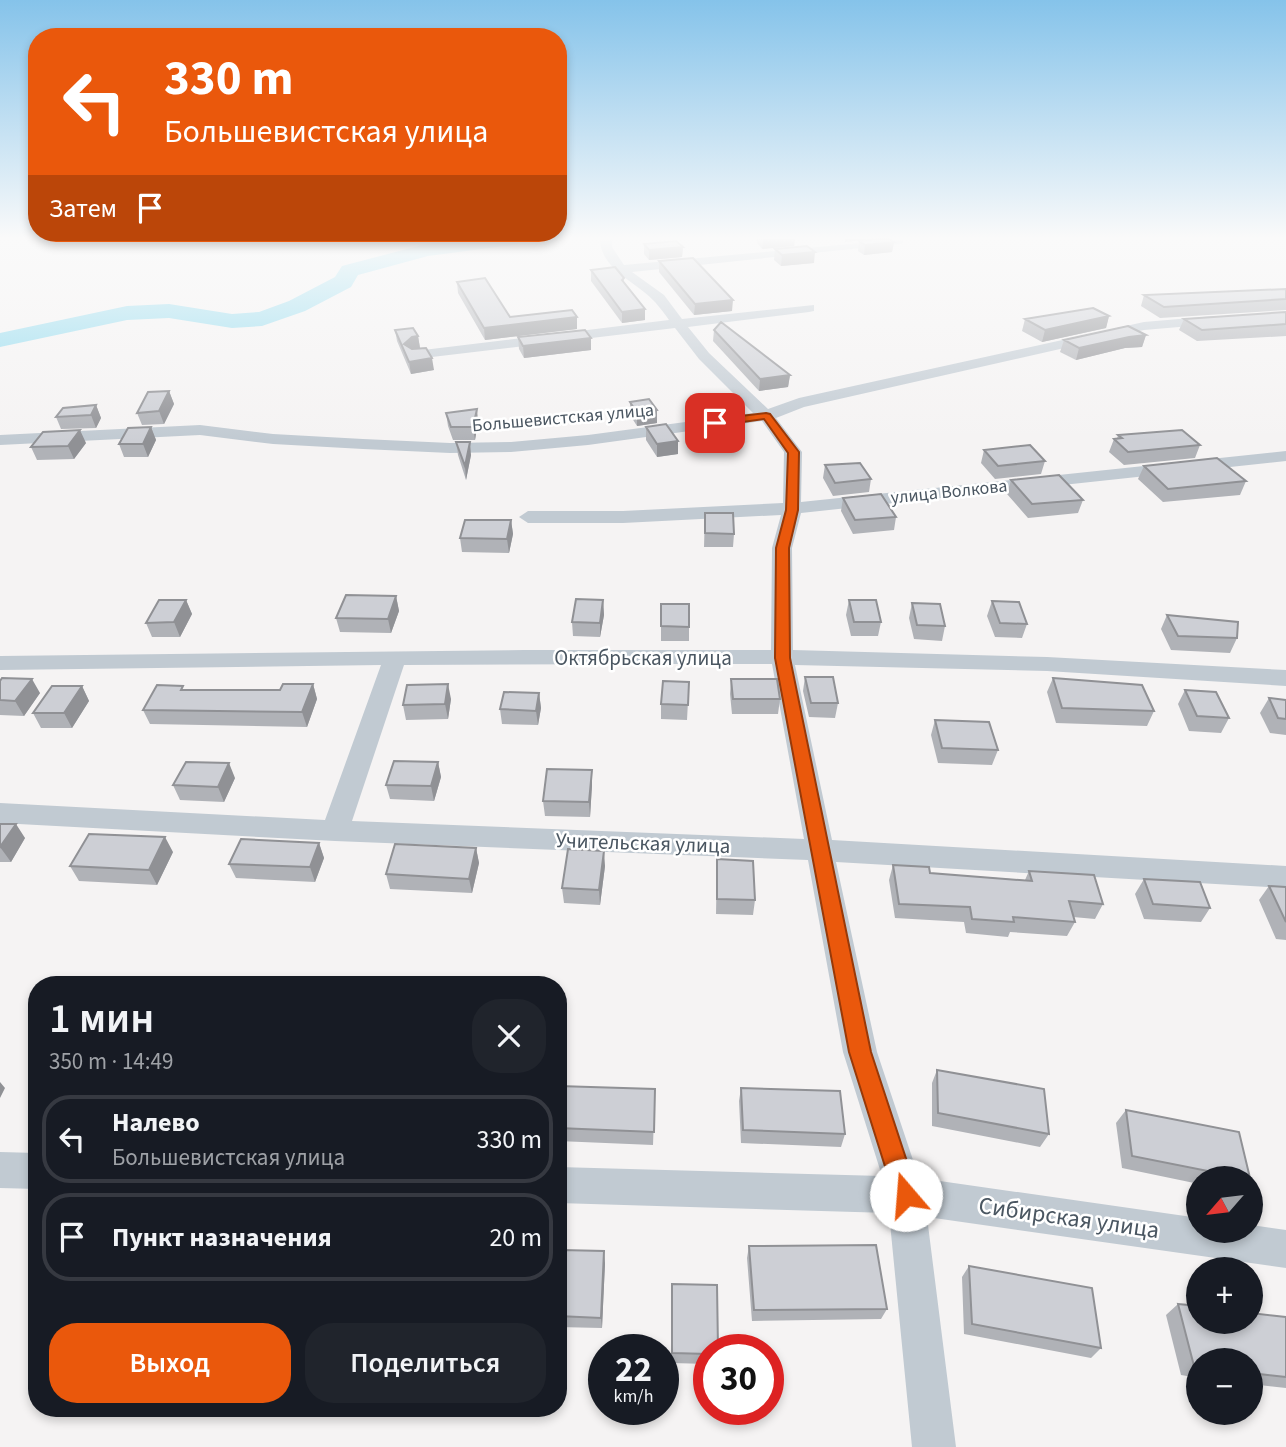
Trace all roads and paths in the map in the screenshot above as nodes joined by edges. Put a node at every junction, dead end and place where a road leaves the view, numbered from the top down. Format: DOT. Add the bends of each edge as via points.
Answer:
graph roads {
  1 [pos="666,307"];
  2 [pos="809,308"];
  3 [pos="1236,319"];
  4 [pos="680,323"];
  5 [pos="415,355"];
  6 [pos="766,416"];
  7 [pos="0,440"];
  8 [pos="1286,456"];
  9 [pos="792,510"];
  10 [pos="528,517"];
  11 [pos="395,658"];
  12 [pos="782,658"];
  13 [pos="0,663"];
  14 [pos="1286,678"];
  15 [pos="0,813"];
  16 [pos="335,831"];
  17 [pos="818,850"];
  18 [pos="1286,877"];
  19 [pos="0,1170"];
  20 [pos="28,1171"];
  21 [pos="567,1185"];
  22 [pos="906,1195"];
  23 [pos="1286,1249"];
  24 [pos="934,1447"];
  1 -- 4 [label="street"];
  2 -- 4 [label="street"];
  3 -- 6 [label="street, Большевистская улица" via="1144,326 1065,342 799,403"];
  4 -- 5 [label="street"];
  4 -- 6 [label="street" via="704,356"];
  6 -- 7 [label="street, Большевистская улица" via="511,447 351,444 200,430"];
  6 -- 9 [label="street" via="793,452"];
  8 -- 9 [label="street, улица Волкова"];
  9 -- 10 [label="street, улица Волкова" via="608,519"];
  9 -- 12 [label="street" via="782,548"];
  11 -- 12 [label="street, Октябрьская улица"];
  11 -- 13 [label="street, Октябрьская улица"];
  11 -- 16 [label="street"];
  12 -- 14 [label="street, Октябрьская улица" via="1046,664"];
  12 -- 17 [label="street"];
  15 -- 16 [label="street, Учительская улица"];
  16 -- 17 [label="street, Учительская улица"];
  17 -- 18 [label="street, Учительская улица"];
  17 -- 22 [label="street" via="860,1052"];
  19 -- 20 [label="street"];
  21 -- 22 [label="street, Сибирская улица"];
  22 -- 23 [label="street, Сибирская улица"];
  22 -- 24 [label="street"];
}
